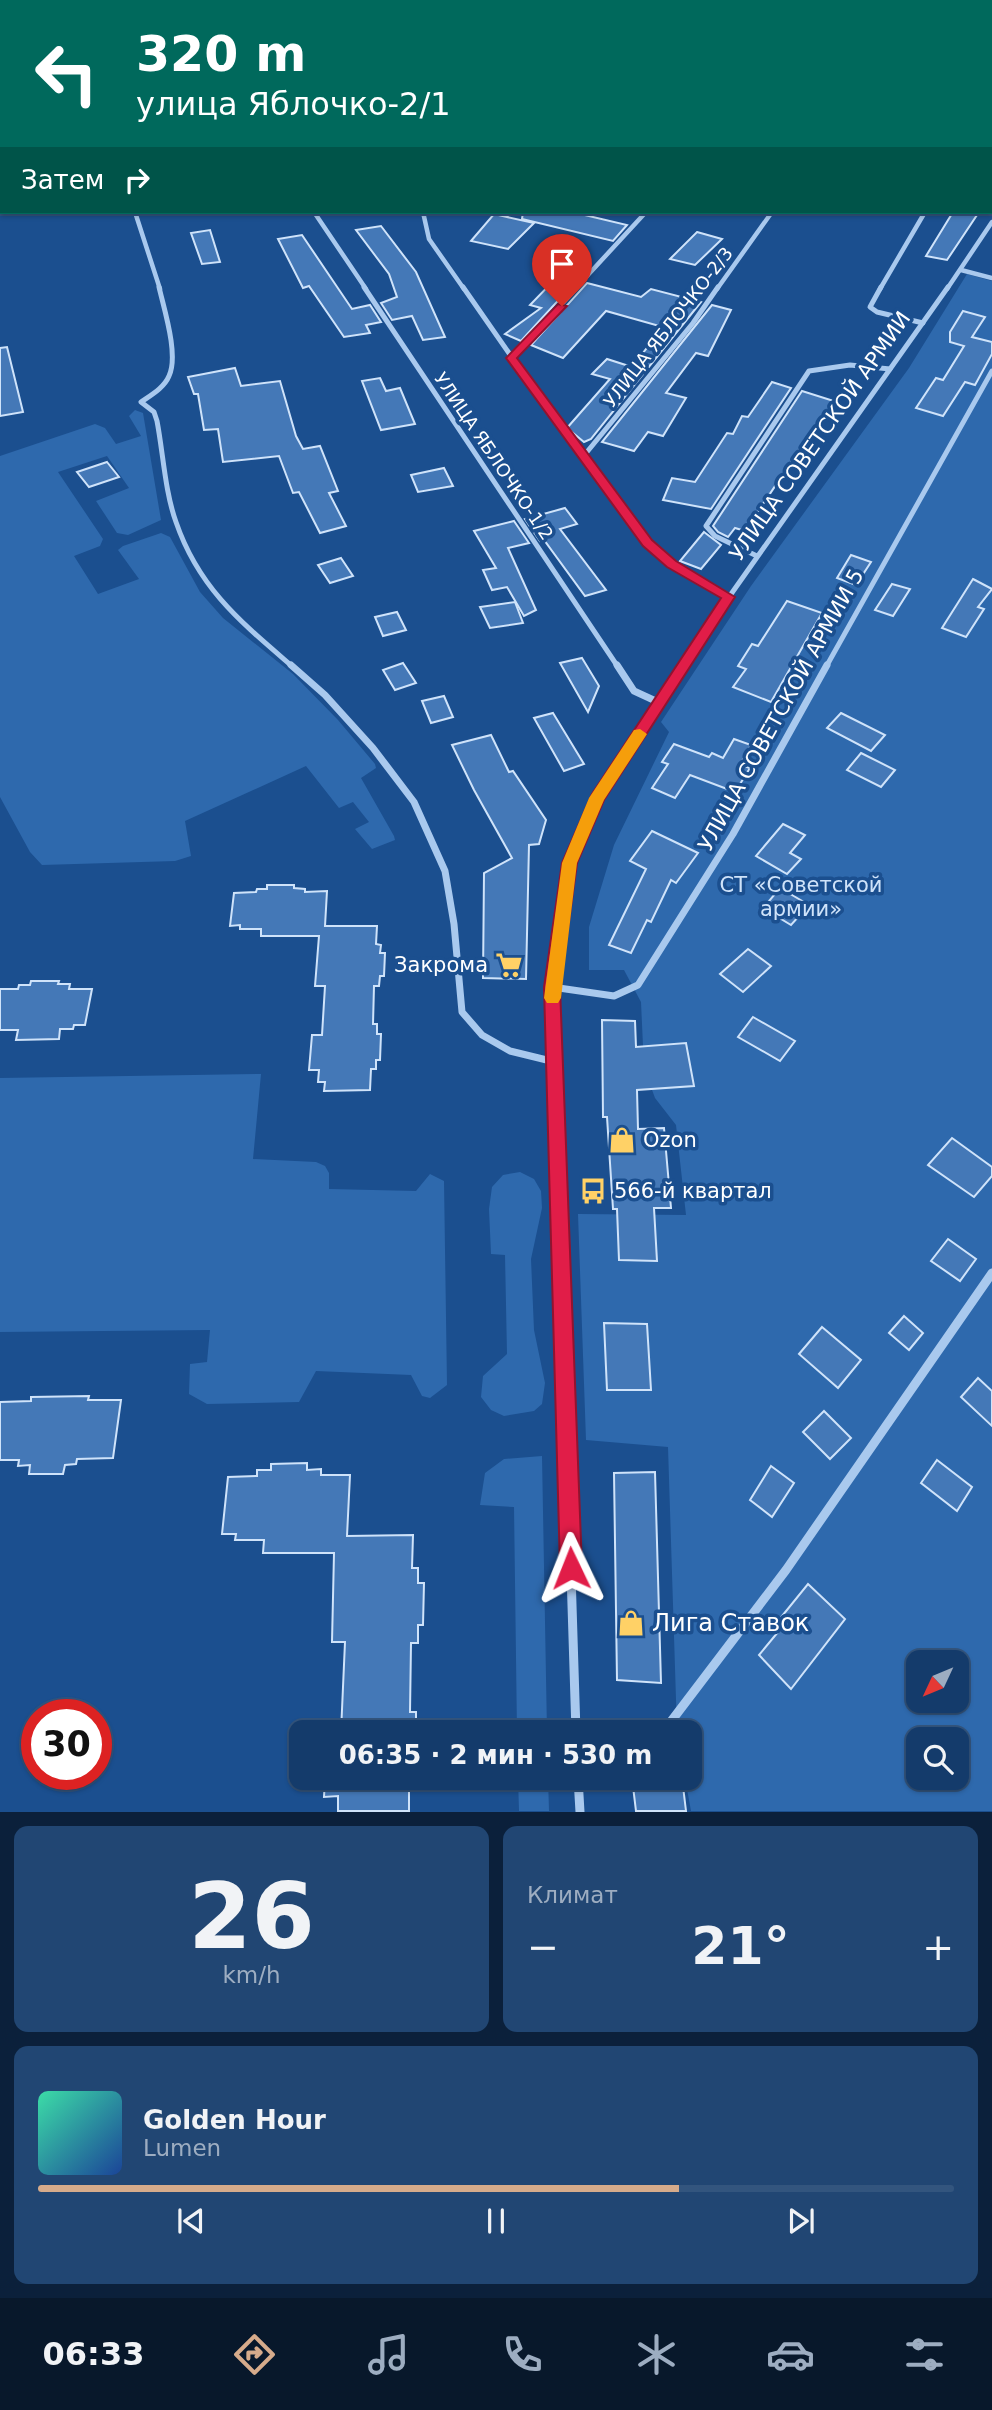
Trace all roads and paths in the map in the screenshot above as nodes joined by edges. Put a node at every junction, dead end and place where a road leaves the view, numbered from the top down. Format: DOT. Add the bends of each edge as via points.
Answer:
graph roads {
  1 [pos="136,214"];
  2 [pos="315,214"];
  3 [pos="423,214"];
  4 [pos="644,214"];
  5 [pos="771,214"];
  6 [pos="924,214"];
  7 [pos="992,222"];
  8 [pos="961,270"];
  9 [pos="992,278"];
  10 [pos="923,323"];
  11 [pos="512,358"];
  12 [pos="890,369"];
  13 [pos="992,371"];
  14 [pos="582,457"];
  15 [pos="757,556"];
  16 [pos="729,597"];
  17 [pos="660,703"];
  18 [pos="552,987"];
  19 [pos="555,1062"];
  20 [pos="992,1272"];
  21 [pos="576,1720"];
  22 [pos="672,1720"];
  23 [pos="579,1790"];
  24 [pos="580,1811"];
  1 -- 19 [label="street" via="151,260 172,367 166,383 141,402 157,421 175,521 194,562 228,611 325,695 414,802 446,870 462,1012 482,1035 510,1051"];
  2 -- 17 [label="street, УЛИЦА ЯБЛОЧКО-1/2" via="634,691"];
  3 -- 11 [label="street" via="429,239"];
  4 -- 11 [label="street"];
  5 -- 14 [label="street, УЛИЦА ЯБЛОЧКО-2/3" via="693,323"];
  6 -- 10 [label="street" via="870,307"];
  7 -- 8 [label="street, УЛИЦА СОВЕТСКОЙ АРМИИ"];
  8 -- 9 [label="street"];
  8 -- 10 [label="street, УЛИЦА СОВЕТСКОЙ АРМИИ"];
  10 -- 12 [label="street, УЛИЦА СОВЕТСКОЙ АРМИИ"];
  11 -- 14 [label="street"];
  12 -- 15 [label="street, УЛИЦА СОВЕТСКОЙ АРМИИ"];
  12 -- 15 [label="street" via="865,364 809,371 706,526 715,536"];
  13 -- 18 [label="street, УЛИЦА СОВЕТСКОЙ АРМИИ 5" via="733,834 654,963 638,985 614,996"];
  14 -- 16 [label="street" via="647,543 671,564"];
  15 -- 16 [label="street, УЛИЦА СОВЕТСКОЙ АРМИИ"];
  16 -- 17 [label="street, УЛИЦА СОВЕТСКОЙ АРМИИ"];
  17 -- 18 [label="street, УЛИЦА СОВЕТСКОЙ АРМИИ" via="597,798 569,863"];
  18 -- 19 [label="street, УЛИЦА СОВЕТСКОЙ АРМИИ"];
  19 -- 21 [label="street, УЛИЦА СОВЕТСКОЙ АРМИИ"];
  20 -- 22 [label="street" via="786,1570"];
  23 -- 24 [label="street"];
}
